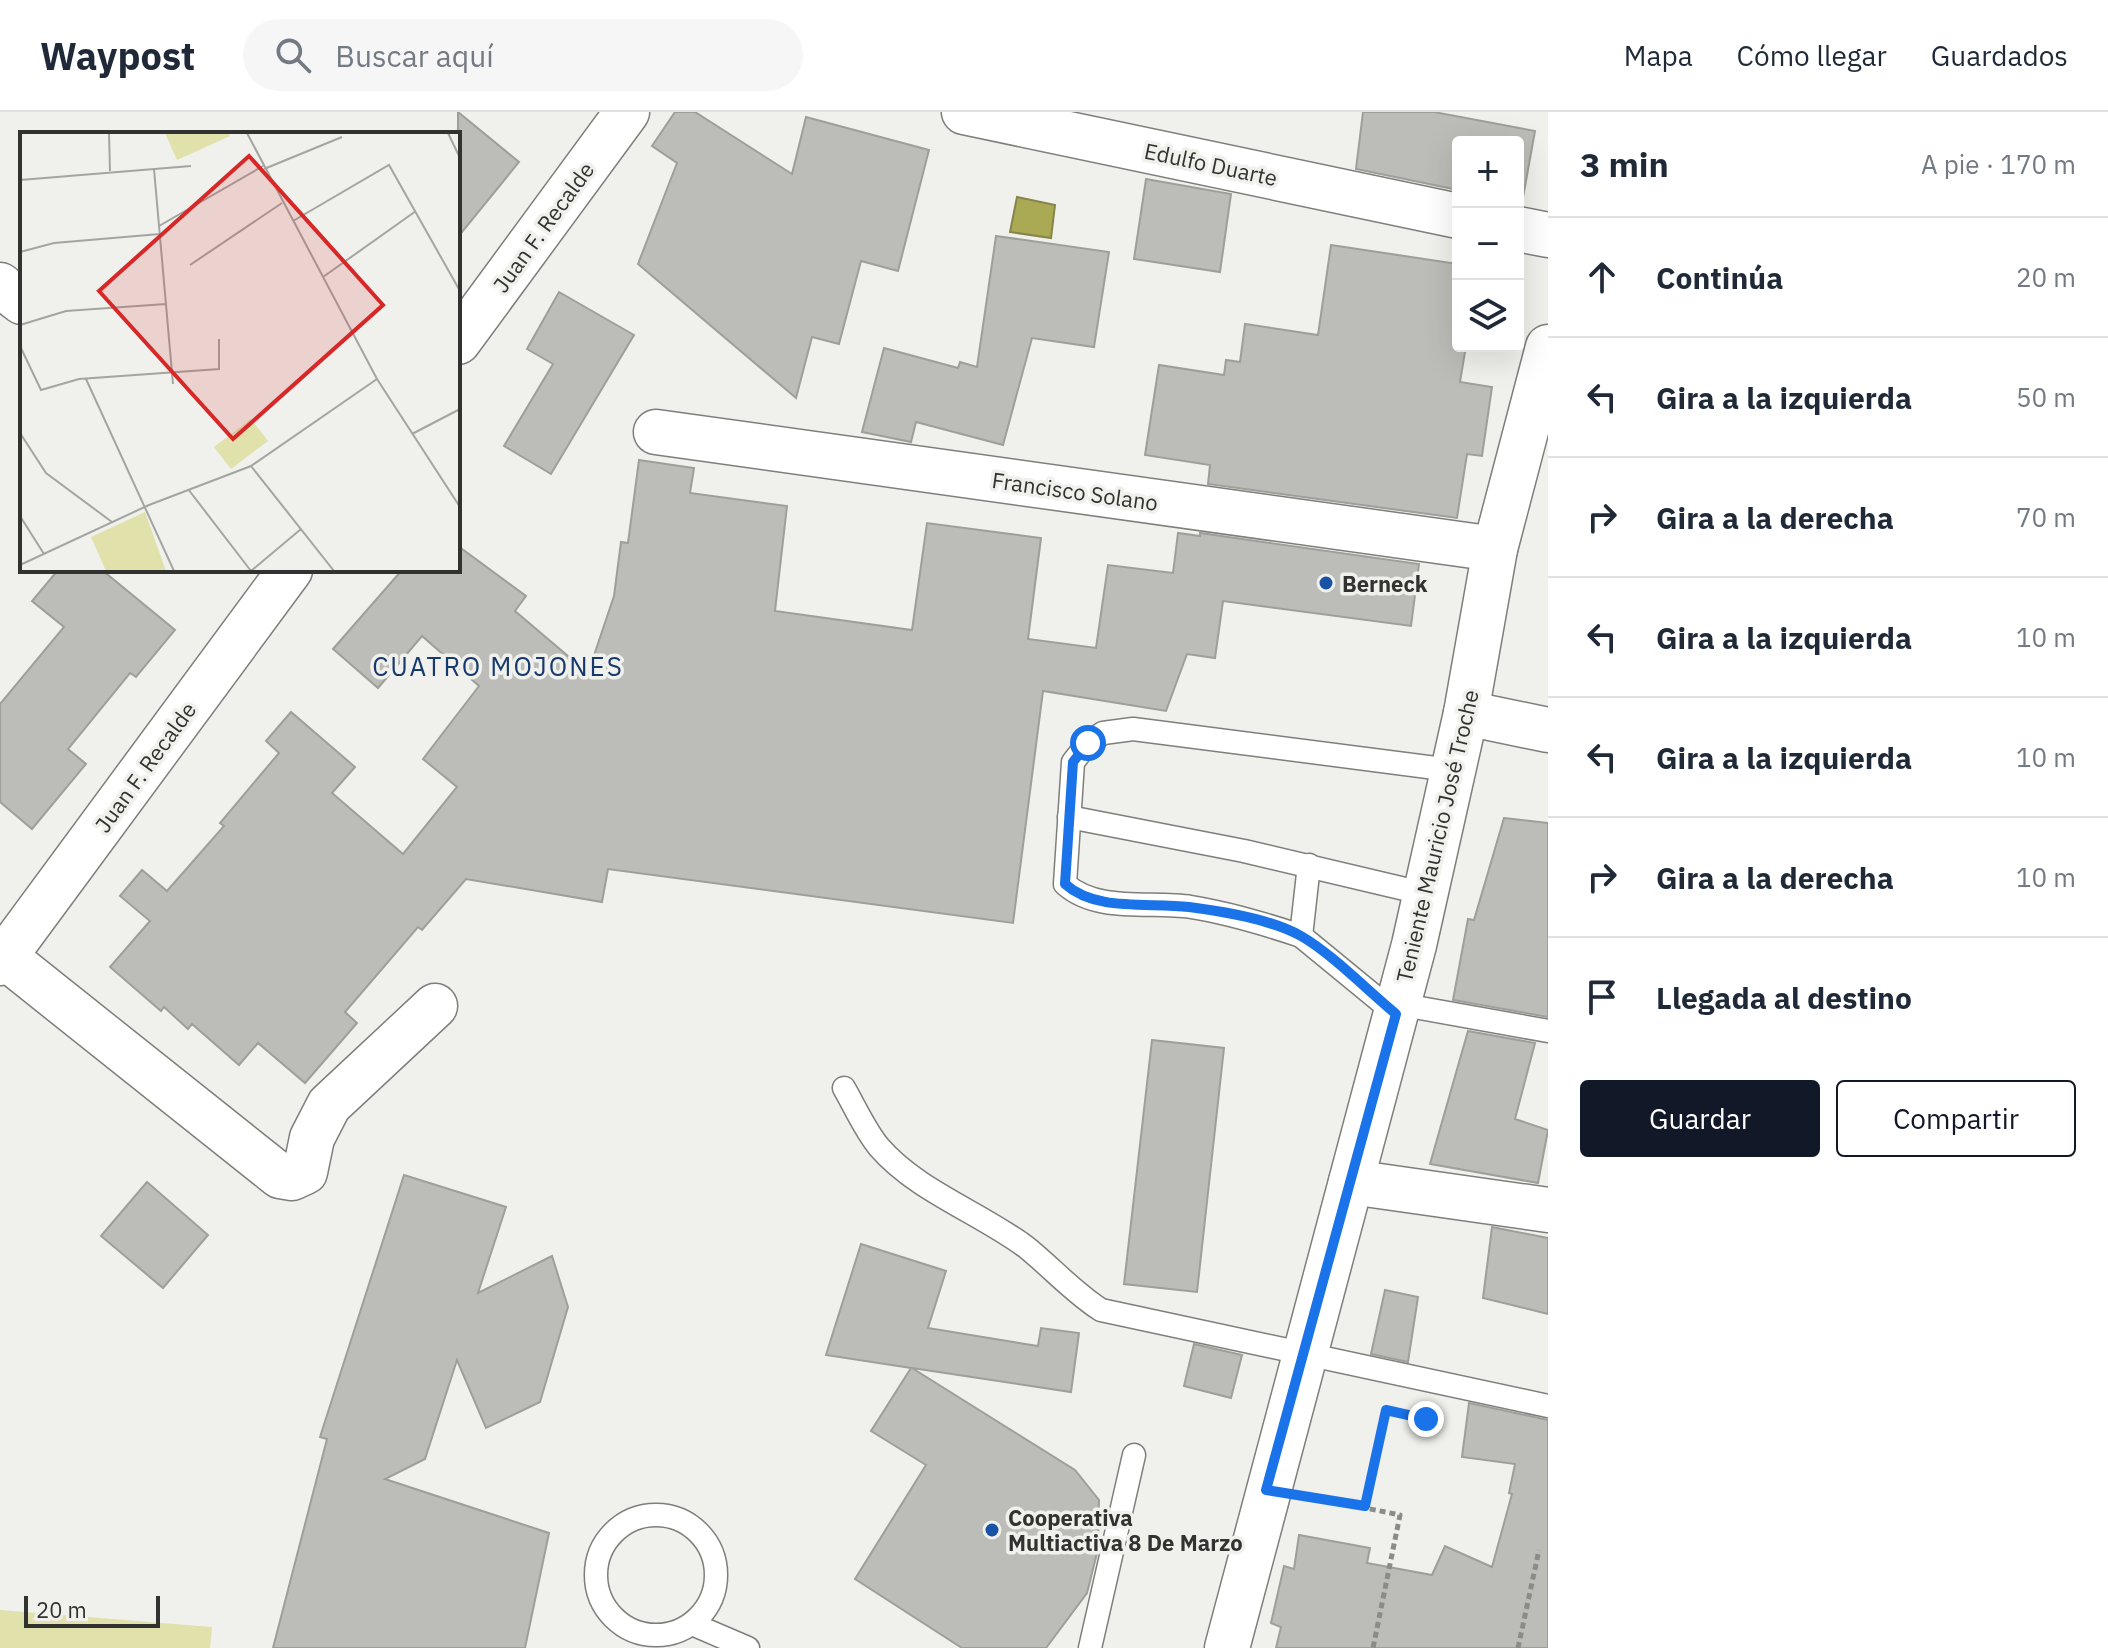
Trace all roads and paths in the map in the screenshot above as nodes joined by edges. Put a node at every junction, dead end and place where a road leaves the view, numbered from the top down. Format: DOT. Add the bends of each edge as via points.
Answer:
graph roads {
  1 [pos="627,112"];
  2 [pos="964,112"];
  3 [pos="1452,215"];
  4 [pos="1524,230"];
  5 [pos="1548,235"];
  6 [pos="0,285"];
  7 [pos="20,300"];
  8 [pos="460,339"];
  9 [pos="1548,347"];
  10 [pos="656,432"];
  11 [pos="1495,549"];
  12 [pos="289,572"];
  13 [pos="1466,713"];
  14 [pos="1548,730"];
  15 [pos="1451,770"];
  16 [pos="1069,817"];
  17 [pos="1309,865"];
  18 [pos="1426,894"];
  19 [pos="1301,936"];
  20 [pos="2,957"];
  21 [pos="435,1006"];
  22 [pos="1397,1009"];
  23 [pos="1548,1031"];
  24 [pos="844,1088"];
  25 [pos="1351,1182"];
  26 [pos="1548,1210"];
  27 [pos="1303,1353"];
  28 [pos="1548,1406"];
  29 [pos="1426,1419"];
  30 [pos="1134,1455"];
  31 [pos="1266,1490"];
  32 [pos="1365,1506"];
  33 [pos="1539,1550"];
  34 [pos="692,1624"];
  35 [pos="748,1648"];
  36 [pos="1090,1648"];
  37 [pos="1227,1648"];
  38 [pos="1373,1648"];
  39 [pos="1518,1648"];
  1 -- 8 [label="street, Juan F. Recalde"];
  2 -- 3 [label="street, Edulfo Duarte"];
  4 -- 5 [label="street"];
  6 -- 7 [label="street"];
  9 -- 11 [label="street, Teniente Mauricio José Troche"];
  10 -- 11 [label="street, Francisco Solano"];
  11 -- 13 [label="street, Teniente Mauricio José Troche"];
  12 -- 20 [label="street, Juan F. Recalde"];
  13 -- 14 [label="street"];
  13 -- 15 [label="street, Teniente Mauricio José Troche"];
  15 -- 16 [label="lane" via="1133,729 1103,733 1073,762"];
  15 -- 18 [label="street, Teniente Mauricio José Troche"];
  16 -- 17 [label="lane"];
  16 -- 19 [label="lane" via="1065,884 1076,894 1243,917"];
  17 -- 18 [label="lane"];
  17 -- 19 [label="lane"];
  18 -- 22 [label="street, Teniente Mauricio José Troche"];
  19 -- 22 [label="lane"];
  20 -- 21 [label="street" via="280,1176 292,1178 305,1172 312,1138 329,1105"];
  22 -- 23 [label="lane"];
  22 -- 25 [label="street, Teniente Mauricio José Troche"];
  24 -- 27 [label="lane" via="879,1147 926,1186 1029,1249 1077,1295 1101,1310"];
  25 -- 26 [label="street"];
  25 -- 27 [label="street, Teniente Mauricio José Troche"];
  27 -- 28 [label="lane"];
  27 -- 31 [label="street, Teniente Mauricio José Troche"];
  29 -- 32 [label="path" via="1386,1410"];
  30 -- 36 [label="lane"];
  31 -- 32 [label="path"];
  31 -- 37 [label="street, Teniente Mauricio José Troche"];
  32 -- 38 [label="path" via="1400,1515"];
  33 -- 39 [label="path"];
  34 -- 34 [label="lane" via="707,1609 717,1568 698,1531 660,1515 620,1526 597,1562 603,1603 633,1631 653,1636"];
  34 -- 35 [label="lane"];
}
